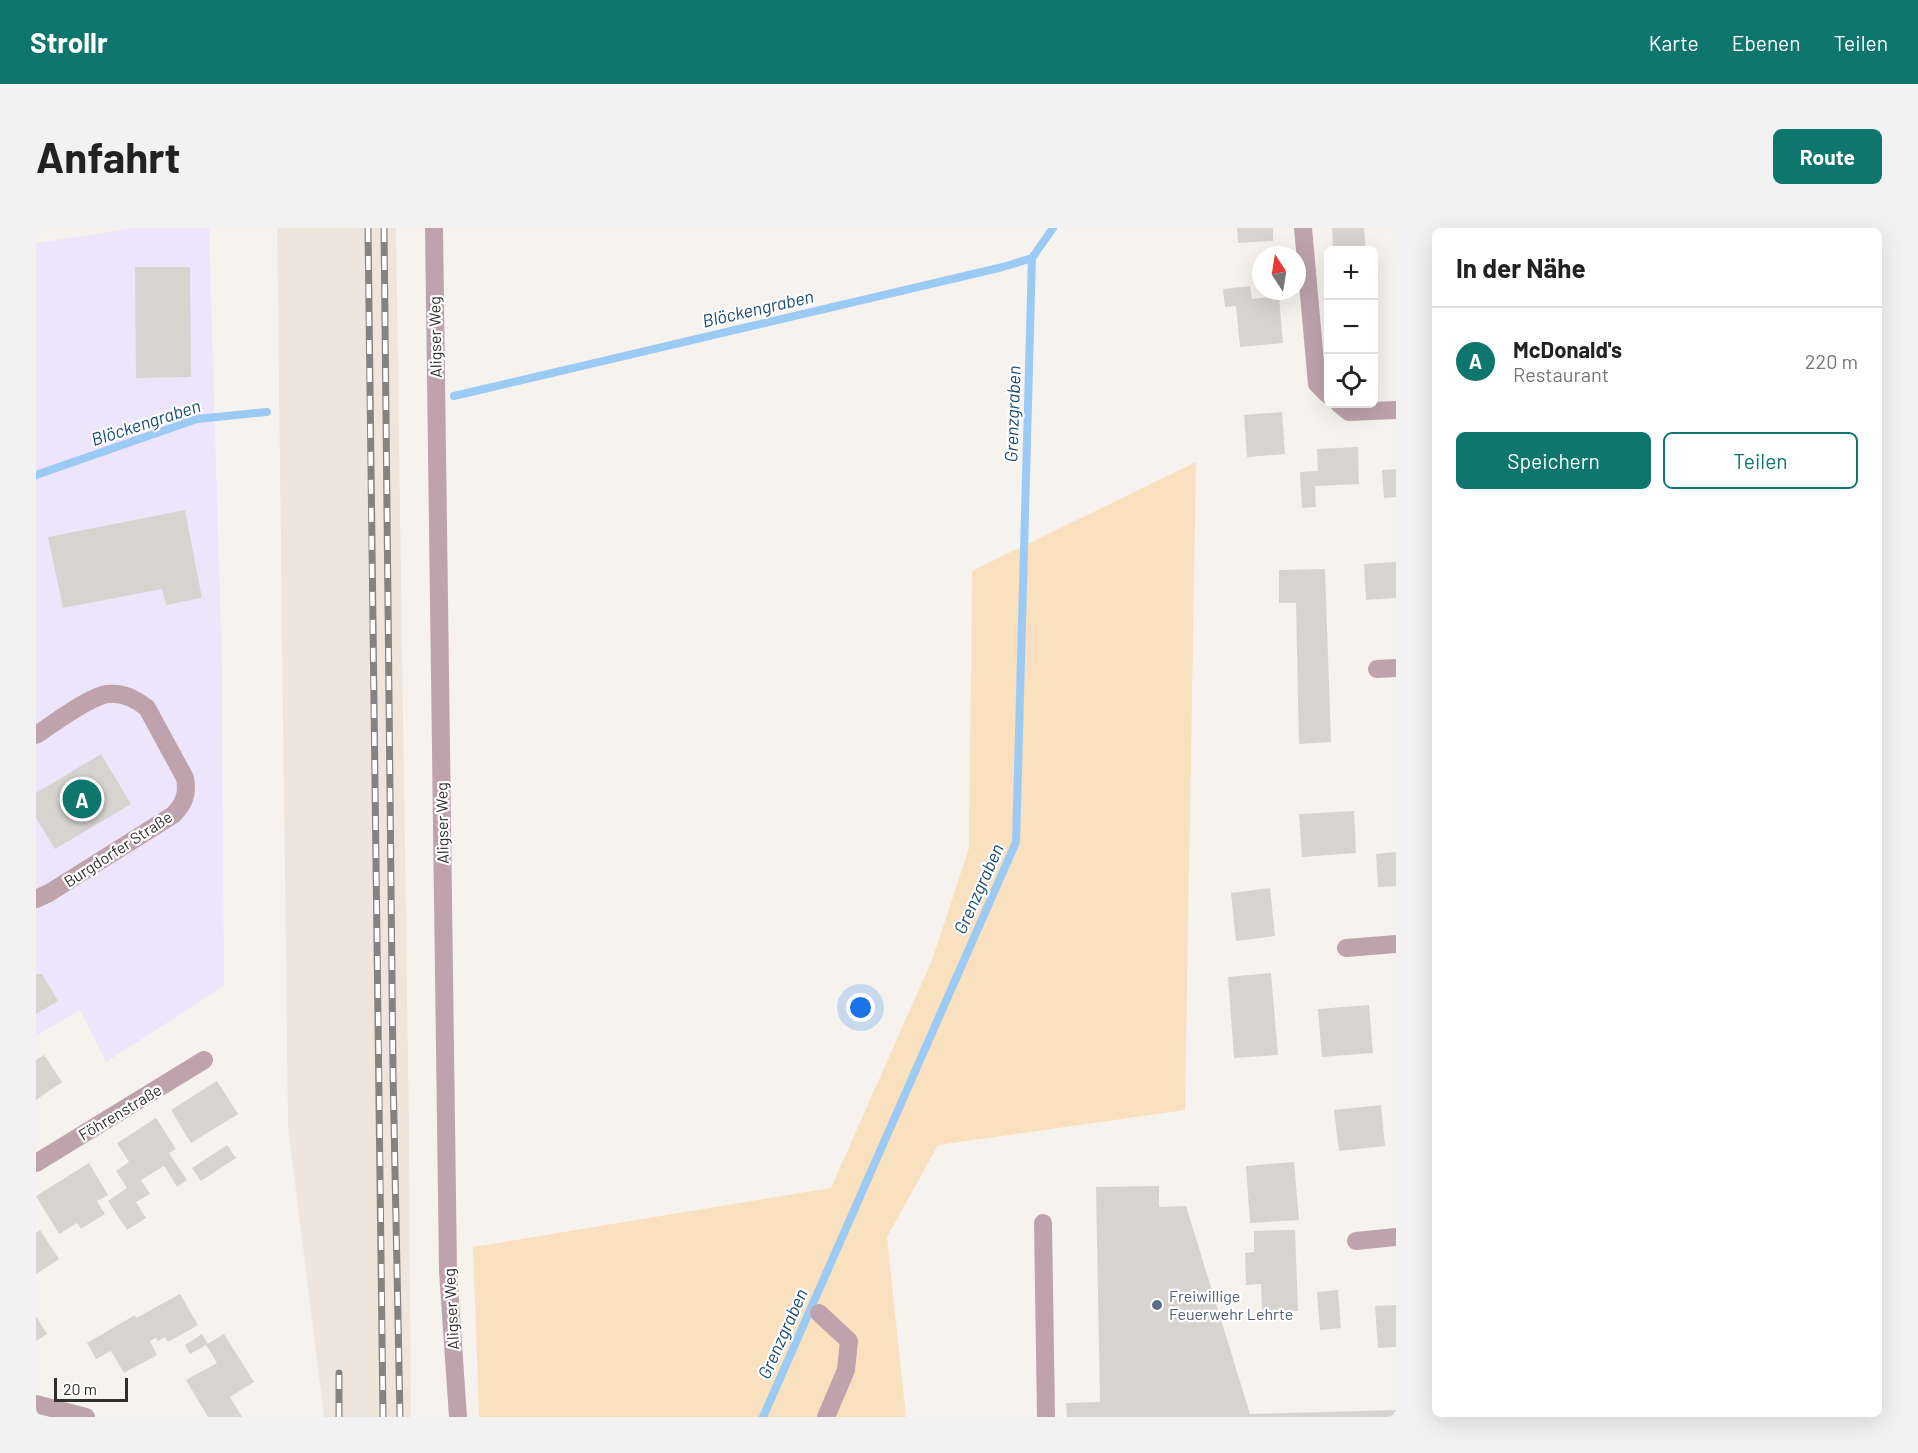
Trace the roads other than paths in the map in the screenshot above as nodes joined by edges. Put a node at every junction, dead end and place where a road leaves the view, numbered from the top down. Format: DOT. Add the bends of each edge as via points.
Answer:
graph roads {
  1 [pos="434,228"];
  2 [pos="1303,228"];
  3 [pos="1324,390"];
  4 [pos="1344,408"];
  5 [pos="1396,410"];
  6 [pos="1396,668"];
  7 [pos="1377,669"];
  8 [pos="36,735"];
  9 [pos="36,899"];
  10 [pos="1396,944"];
  11 [pos="1346,948"];
  12 [pos="204,1060"];
  13 [pos="36,1163"];
  14 [pos="1043,1223"];
  15 [pos="1396,1238"];
  16 [pos="1356,1241"];
  17 [pos="819,1313"];
  18 [pos="36,1404"];
  19 [pos="86,1417"];
  20 [pos="458,1417"];
  21 [pos="826,1417"];
  22 [pos="1046,1417"];
  1 -- 20 [label="street, Aligser Weg" via="448,1271"];
  2 -- 3 [label="street" via="1317,384"];
  4 -- 5 [label="street" via="1349,412"];
  6 -- 7 [label="street"];
  8 -- 9 [label="street, Burgdorfer Straße" via="93,699 107,694 123,695 147,708 185,778 186,788 181,807 173,815"];
  10 -- 11 [label="street"];
  12 -- 13 [label="street, Föhrenstraße"];
  14 -- 22 [label="street"];
  15 -- 16 [label="street"];
  17 -- 21 [label="street" via="849,1341 846,1370"];
  18 -- 19 [label="street"];
}
